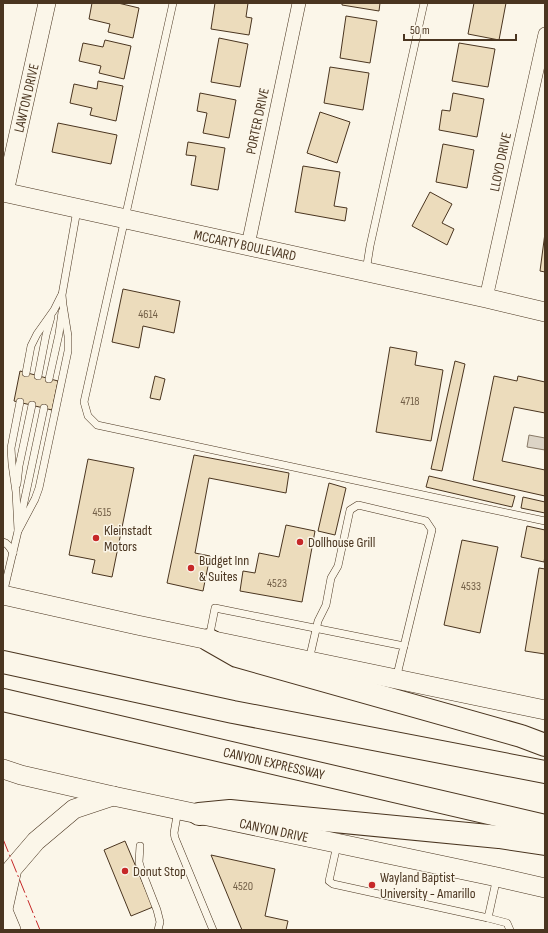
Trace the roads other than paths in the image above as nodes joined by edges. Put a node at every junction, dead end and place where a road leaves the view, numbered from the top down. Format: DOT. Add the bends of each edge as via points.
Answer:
graph roads {
  1 [pos="47,3"];
  2 [pos="173,3"];
  3 [pos="299,3"];
  4 [pos="424,3"];
  5 [pos="545,34"];
  6 [pos="4,192"];
  7 [pos="78,208"];
  8 [pos="126,218"];
  9 [pos="248,245"];
  10 [pos="366,272"];
  11 [pos="62,295"];
  12 [pos="486,298"];
  13 [pos="63,305"];
  14 [pos="54,310"];
  15 [pos="545,312"];
  16 [pos="26,373"];
  17 [pos="38,376"];
  18 [pos="49,379"];
  19 [pos="20,402"];
  20 [pos="32,405"];
  21 [pos="44,408"];
  22 [pos="16,492"];
  23 [pos="545,521"];
  24 [pos="18,531"];
  25 [pos="3,542"];
  26 [pos="13,553"];
  27 [pos="3,595"];
  28 [pos="316,628"];
  29 [pos="209,640"];
  30 [pos="404,646"];
  31 [pos="309,660"];
  32 [pos="13,664"];
  33 [pos="396,679"];
  34 [pos="9,701"];
  35 [pos="545,710"];
  36 [pos="545,745"];
  37 [pos="3,769"];
  38 [pos="545,772"];
  39 [pos="113,796"];
  40 [pos="188,812"];
  41 [pos="545,826"];
  42 [pos="338,843"];
  43 [pos="545,844"];
  44 [pos="140,846"];
  45 [pos="497,877"];
  46 [pos="545,888"];
  47 [pos="3,910"];
  48 [pos="488,918"];
  49 [pos="11,930"];
  50 [pos="158,930"];
  51 [pos="213,930"];
  52 [pos="510,930"];
  1 -- 6 [label="street, LAWTON DRIVE"];
  2 -- 8 [label="lane"];
  3 -- 9 [label="street, PORTER DRIVE"];
  4 -- 10 [label="lane"];
  5 -- 12 [label="street, LLOYD DRIVE"];
  6 -- 7 [label="main road, MCCARTY BOULEVARD"];
  7 -- 8 [label="main road, MCCARTY BOULEVARD"];
  7 -- 11 [label="lane"];
  8 -- 9 [label="main road, MCCARTY BOULEVARD"];
  8 -- 23 [label="lane" via="84,402 88,416 97,425"];
  9 -- 10 [label="main road, MCCARTY BOULEVARD"];
  10 -- 12 [label="main road, MCCARTY BOULEVARD"];
  11 -- 13 [label="lane"];
  11 -- 14 [label="lane"];
  12 -- 15 [label="main road, MCCARTY BOULEVARD"];
  13 -- 18 [label="lane"];
  13 -- 24 [label="lane" via="68,351 39,488"];
  14 -- 16 [label="lane" via="31,346"];
  14 -- 17 [label="lane"];
  19 -- 22 [label="lane" via="11,448"];
  20 -- 22 [label="lane"];
  21 -- 24 [label="lane"];
  22 -- 24 [label="lane"];
  24 -- 26 [label="lane"];
  25 -- 26 [label="lane" via="10,546"];
  26 -- 27 [label="lane"];
  27 -- 29 [label="main road"];
  28 -- 29 [label="lane" via="215,608"];
  28 -- 30 [label="lane"];
  28 -- 30 [label="lane" via="326,605 331,578 338,566 350,510 358,505 426,522 432,530"];
  28 -- 31 [label="lane"];
  29 -- 31 [label="main road"];
  29 -- 36 [label="highway" via="237,656"];
  30 -- 33 [label="lane"];
  31 -- 33 [label="main road"];
  32 -- 38 [label="highway" via="232,712"];
  33 -- 35 [label="main road"];
  34 -- 41 [label="highway, CANYON EXPRESSWAY"];
  37 -- 39 [label="main road, CANYON DRIVE"];
  39 -- 40 [label="main road, CANYON DRIVE"];
  39 -- 47 [label="main road" via="74,809 36,841 12,869"];
  40 -- 42 [label="main road, CANYON DRIVE"];
  40 -- 43 [label="highway" via="230,811 499,837"];
  40 -- 51 [label="lane" via="174,833 175,838"];
  42 -- 45 [label="main road, CANYON DRIVE"];
  42 -- 48 [label="lane" via="330,881 332,884"];
  44 -- 50 [label="lane" via="139,862 157,910 160,922"];
  45 -- 46 [label="main road, CANYON DRIVE"];
  45 -- 48 [label="lane"];
  47 -- 49 [label="main road"];
  48 -- 52 [label="lane" via="507,923"];
}
